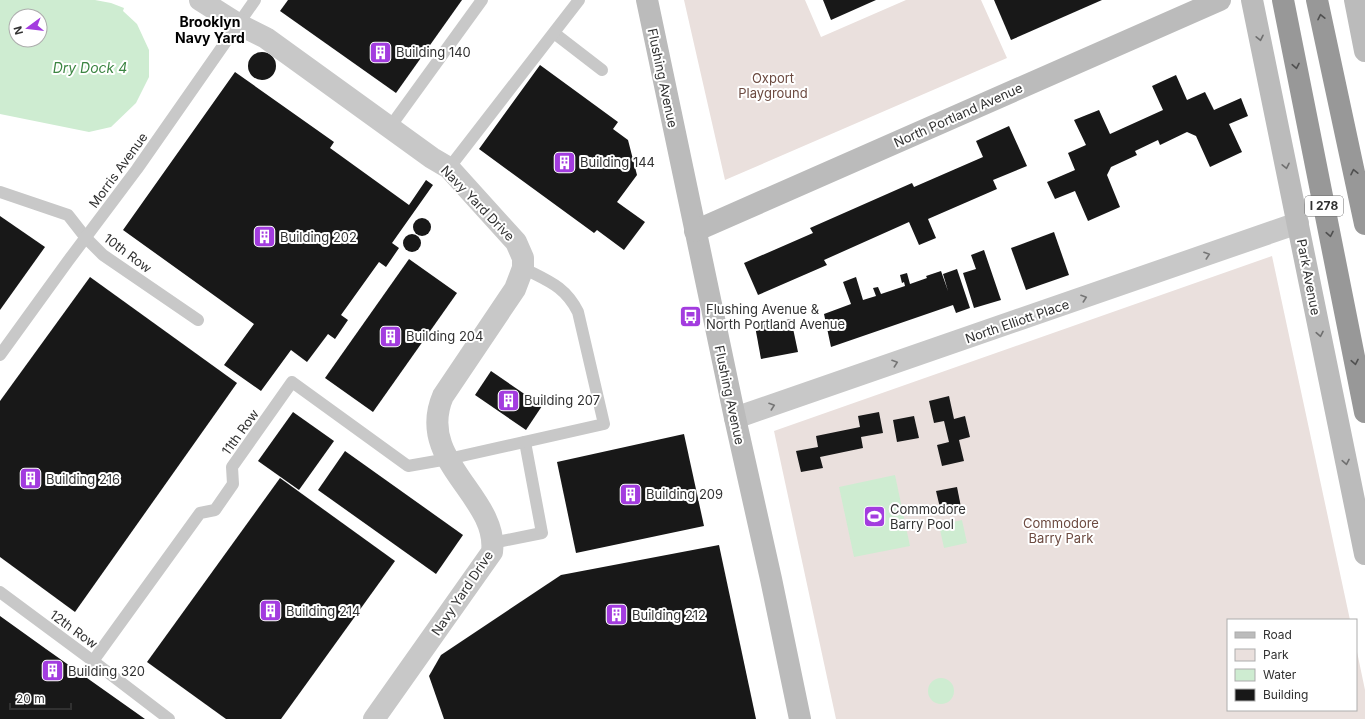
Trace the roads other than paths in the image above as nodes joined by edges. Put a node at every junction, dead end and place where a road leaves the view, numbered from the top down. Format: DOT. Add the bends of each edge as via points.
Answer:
graph roads {
  1 [pos="200,0"];
  2 [pos="255,0"];
  3 [pos="482,0"];
  4 [pos="579,0"];
  5 [pos="647,0"];
  6 [pos="1220,0"];
  7 [pos="1252,0"];
  8 [pos="1283,0"];
  9 [pos="1317,0"];
  10 [pos="1355,0"];
  11 [pos="238,24"];
  12 [pos="554,33"];
  13 [pos="1365,51"];
  14 [pos="602,70"];
  15 [pos="390,127"];
  16 [pos="449,168"];
  17 [pos="0,192"];
  18 [pos="1298,223"];
  19 [pos="1365,224"];
  20 [pos="696,231"];
  21 [pos="86,238"];
  22 [pos="523,268"];
  23 [pos="198,320"];
  24 [pos="0,355"];
  25 [pos="1365,412"];
  26 [pos="735,418"];
  27 [pos="525,442"];
  28 [pos="448,459"];
  29 [pos="1362,530"];
  30 [pos="492,543"];
  31 [pos="1365,554"];
  32 [pos="0,592"];
  33 [pos="94,661"];
  34 [pos="169,719"];
  35 [pos="374,719"];
  36 [pos="800,719"];
  1 -- 11 [label="street, Navy Yard Drive"];
  2 -- 11 [label="lane, Morris Avenue"];
  3 -- 15 [label="lane"];
  4 -- 12 [label="lane"];
  5 -- 20 [label="main road, Flushing Avenue"];
  6 -- 20 [label="main road, North Portland Avenue"];
  7 -- 18 [label="main road, Park Avenue, one-way"];
  8 -- 25 [label="highway, I 278, one-way"];
  19 -- 9 [label="highway, I 278, one-way"];
  10 -- 13 [label="main road"];
  11 -- 15 [label="street, Navy Yard Drive" via="266,38"];
  11 -- 21 [label="lane, Morris Avenue"];
  12 -- 14 [label="lane"];
  12 -- 16 [label="lane"];
  15 -- 16 [label="street, Navy Yard Drive"];
  16 -- 22 [label="street, Navy Yard Drive" via="516,242 522,252"];
  17 -- 21 [label="lane, 10th Row" via="68,215"];
  26 -- 18 [label="street, North Elliott Place, one-way"];
  18 -- 29 [label="main road, Park Avenue, one-way"];
  20 -- 26 [label="main road, Flushing Avenue"];
  21 -- 23 [label="lane, 10th Row" via="103,255"];
  21 -- 24 [label="lane, Morris Avenue"];
  22 -- 27 [label="lane" via="561,288 574,304 604,424"];
  22 -- 28 [label="street, Navy Yard Drive" via="515,289 443,396 437,418 438,432"];
  26 -- 36 [label="main road, Flushing Avenue"];
  27 -- 28 [label="lane"];
  27 -- 30 [label="lane" via="542,533"];
  28 -- 30 [label="street, Navy Yard Drive" via="483,514"];
  28 -- 33 [label="lane, 11th Row" via="408,466 292,382 232,467 233,484 214,510 200,513"];
  29 -- 31 [label="main road, Park Avenue"];
  30 -- 35 [label="street, Navy Yard Drive" via="489,557"];
  32 -- 33 [label="lane, 12th Row"];
  33 -- 34 [label="lane, 12th Row"];
}
